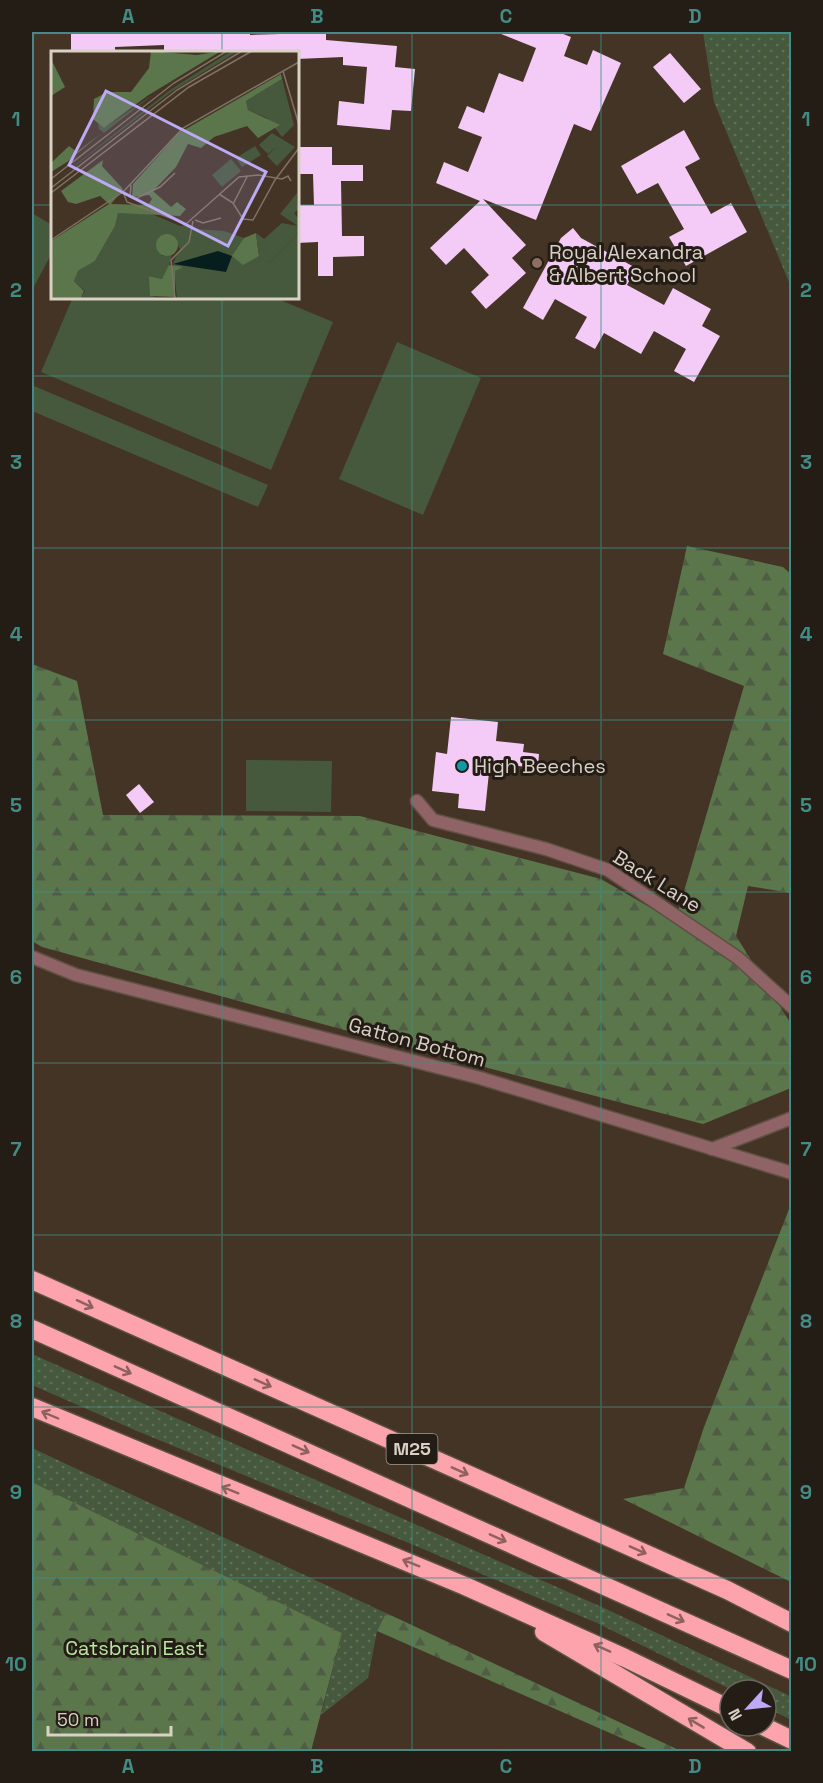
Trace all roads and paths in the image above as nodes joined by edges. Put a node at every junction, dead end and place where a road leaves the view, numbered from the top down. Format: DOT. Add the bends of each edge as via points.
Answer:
graph roads {
  1 [pos="417,801"];
  2 [pos="32,957"];
  3 [pos="792,1007"];
  4 [pos="792,1118"];
  5 [pos="712,1149"];
  6 [pos="792,1173"];
  7 [pos="32,1280"];
  8 [pos="32,1329"];
  9 [pos="32,1407"];
  10 [pos="465,1586"];
  11 [pos="792,1623"];
  12 [pos="792,1670"];
  13 [pos="718,1703"];
  14 [pos="778,1733"];
  15 [pos="792,1740"];
  16 [pos="747,1752"];
  1 -- 3 [label="street, Back Lane" via="433,820 609,870 738,958"];
  2 -- 5 [label="street, Gatton Bottom" via="76,975 480,1078"];
  4 -- 5 [label="street"];
  5 -- 6 [label="street, Gatton Bottom"];
  7 -- 11 [label="highway, M25, one-way" via="727,1590"];
  8 -- 12 [label="highway, M25, one-way"];
  10 -- 9 [label="highway, one-way"];
  13 -- 10 [label="highway, one-way"];
  16 -- 10 [label="highway, one-way"];
  14 -- 15 [label="highway"];
}
